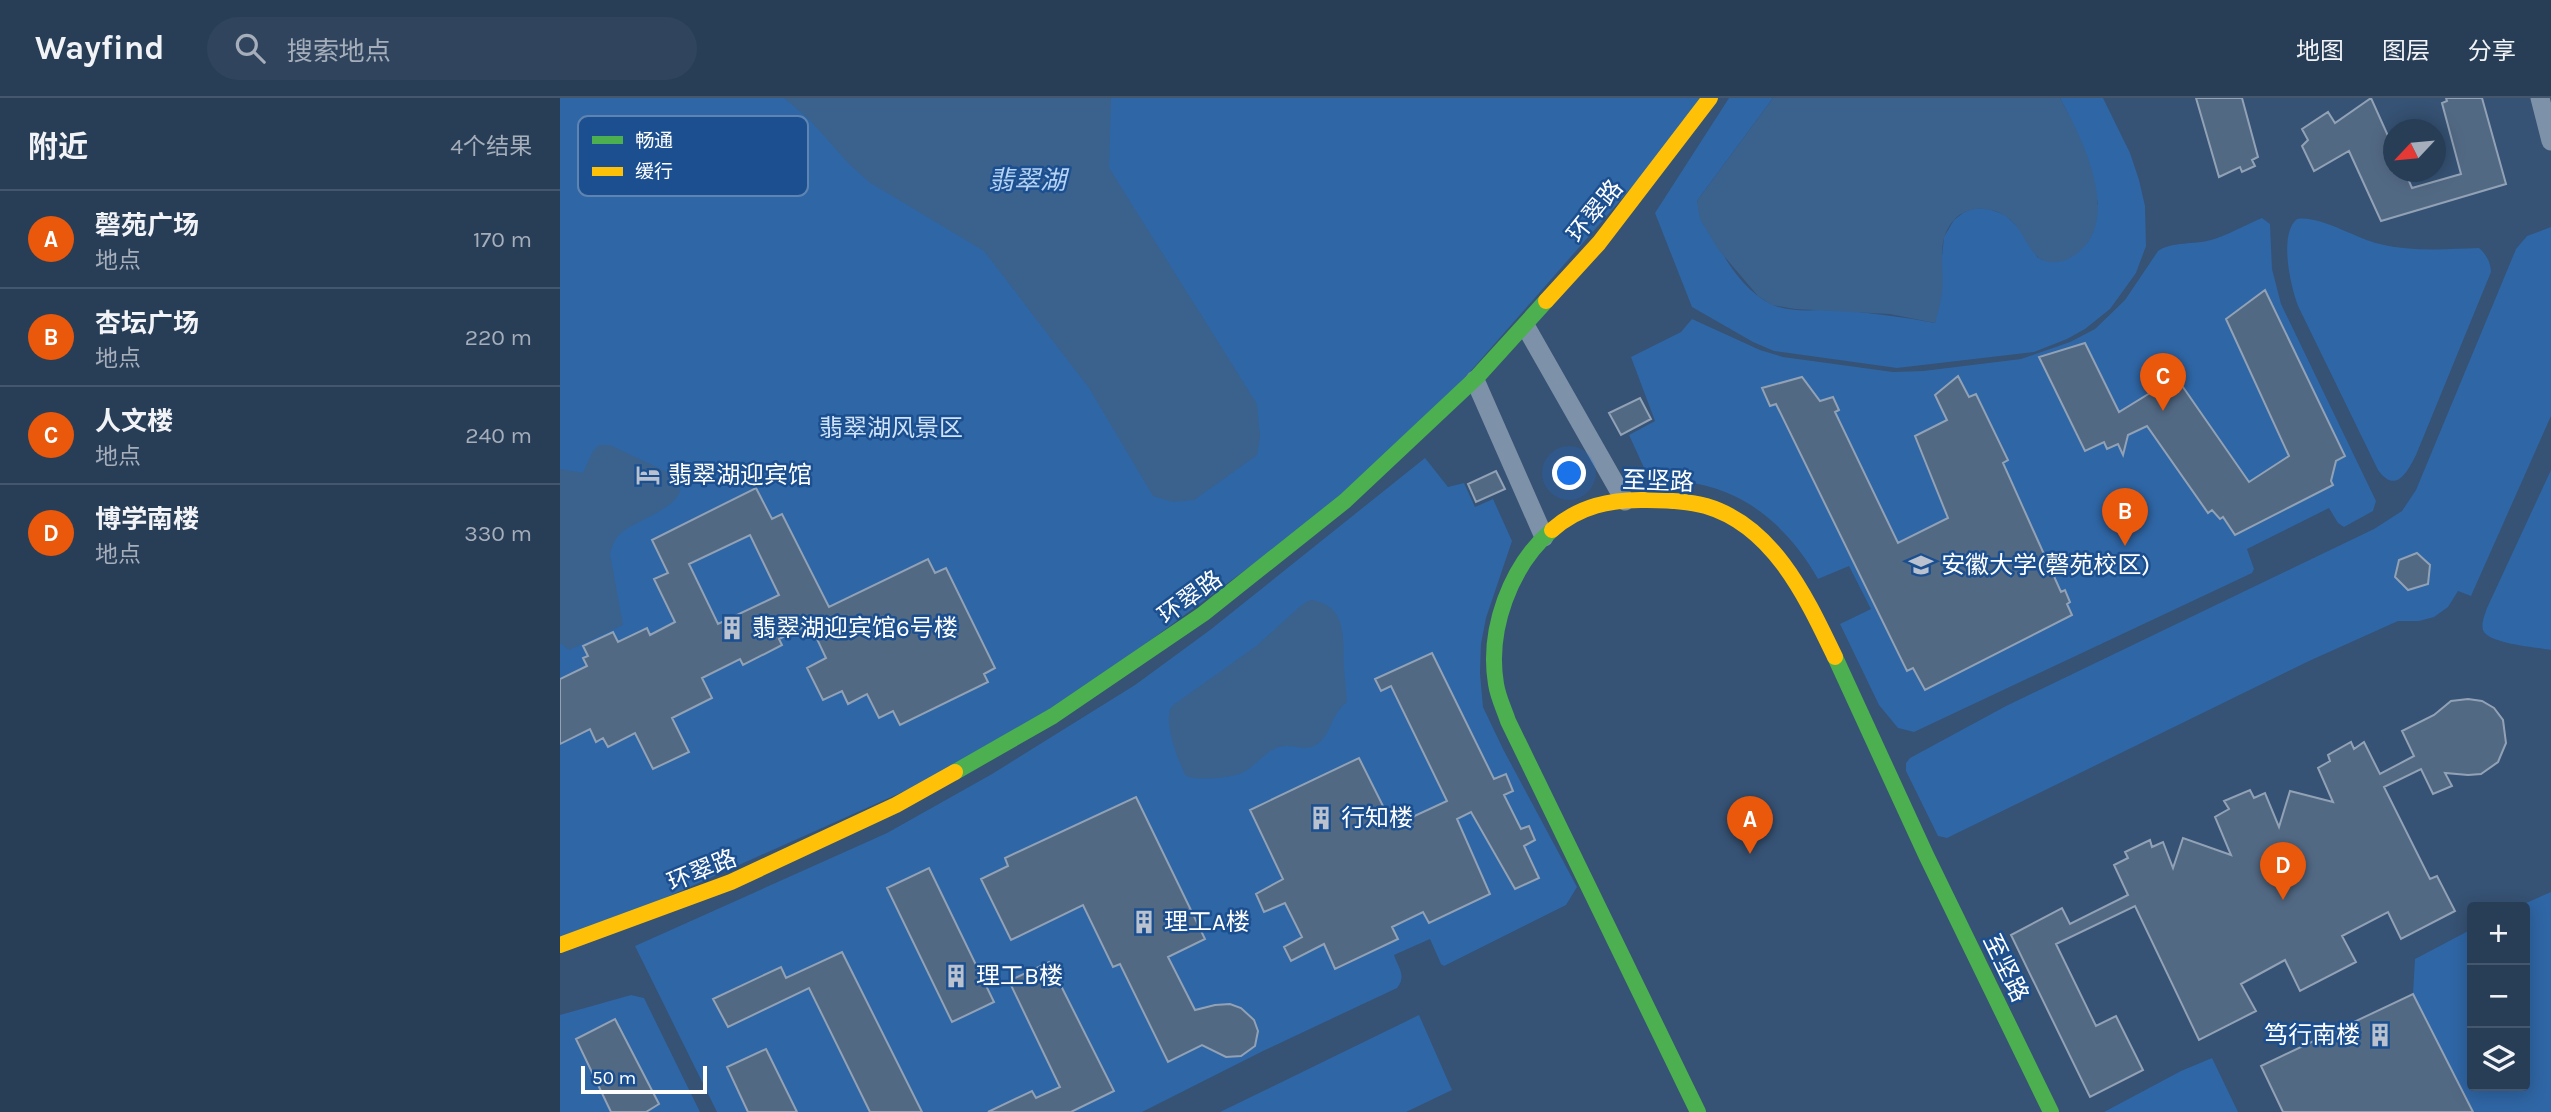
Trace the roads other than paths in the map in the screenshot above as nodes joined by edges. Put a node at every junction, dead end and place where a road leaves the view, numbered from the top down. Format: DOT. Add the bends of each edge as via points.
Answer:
graph roads {
  1 [pos="1710,98"];
  2 [pos="2540,98"];
  3 [pos="2551,141"];
  4 [pos="1526,327"];
  5 [pos="1475,380"];
  6 [pos="1625,501"];
  7 [pos="1544,537"];
  8 [pos="560,945"];
  9 [pos="1698,1112"];
  10 [pos="2051,1112"];
  1 -- 4 [label="street, 环翠路" via="1600,242"];
  2 -- 3 [label="street"];
  4 -- 5 [label="street, 环翠路"];
  4 -- 6 [label="street"];
  5 -- 7 [label="street"];
  5 -- 8 [label="street, 环翠路" via="1391,462 1251,581 1054,717 920,794 793,856 678,904"];
  6 -- 7 [label="street, 至坚路" via="1586,508"];
  6 -- 10 [label="street, 至坚路" via="1687,501 1711,507 1734,518 1765,543 1791,573 1836,658 1940,886"];
  7 -- 9 [label="street, 至坚路" via="1520,568 1501,615 1495,649 1496,684 1508,721"];
}
